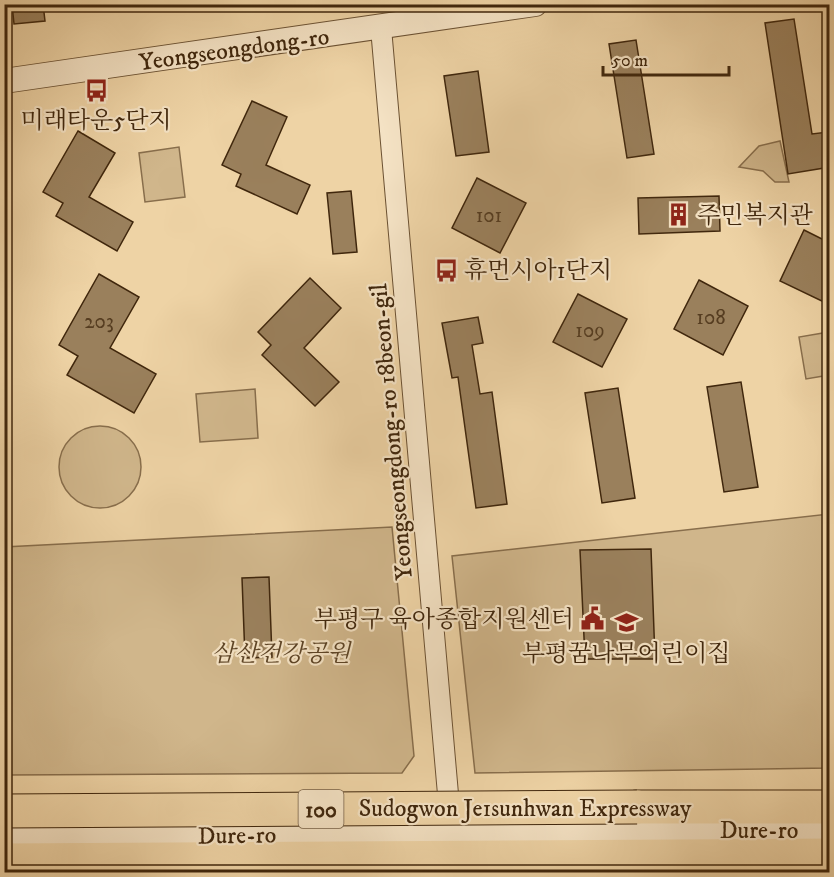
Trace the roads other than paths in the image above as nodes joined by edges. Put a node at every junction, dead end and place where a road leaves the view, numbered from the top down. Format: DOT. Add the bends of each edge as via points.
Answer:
graph roads {
  1 [pos="535,4"];
  2 [pos="381,28"];
  3 [pos="4,81"];
  4 [pos="830,807"];
  5 [pos="4,811"];
  6 [pos="830,829"];
  7 [pos="451,831"];
  8 [pos="4,838"];
  9 [pos="830,855"];
  10 [pos="4,860"];
  1 -- 2 [label="street, Yeongseongdong-ro"];
  2 -- 3 [label="street, Yeongseongdong-ro"];
  2 -- 7 [label="street, Yeongseongdong-ro 18beon-gil"];
  4 -- 5 [label="highway, Sudogwon Je1sunhwan Expressway / 100, bridge"];
  6 -- 7 [label="street, Dure-ro"];
  7 -- 8 [label="street, Dure-ro"];
  9 -- 10 [label="highway, Sudogwon Je1sunhwan Expressway / 100"];
}
